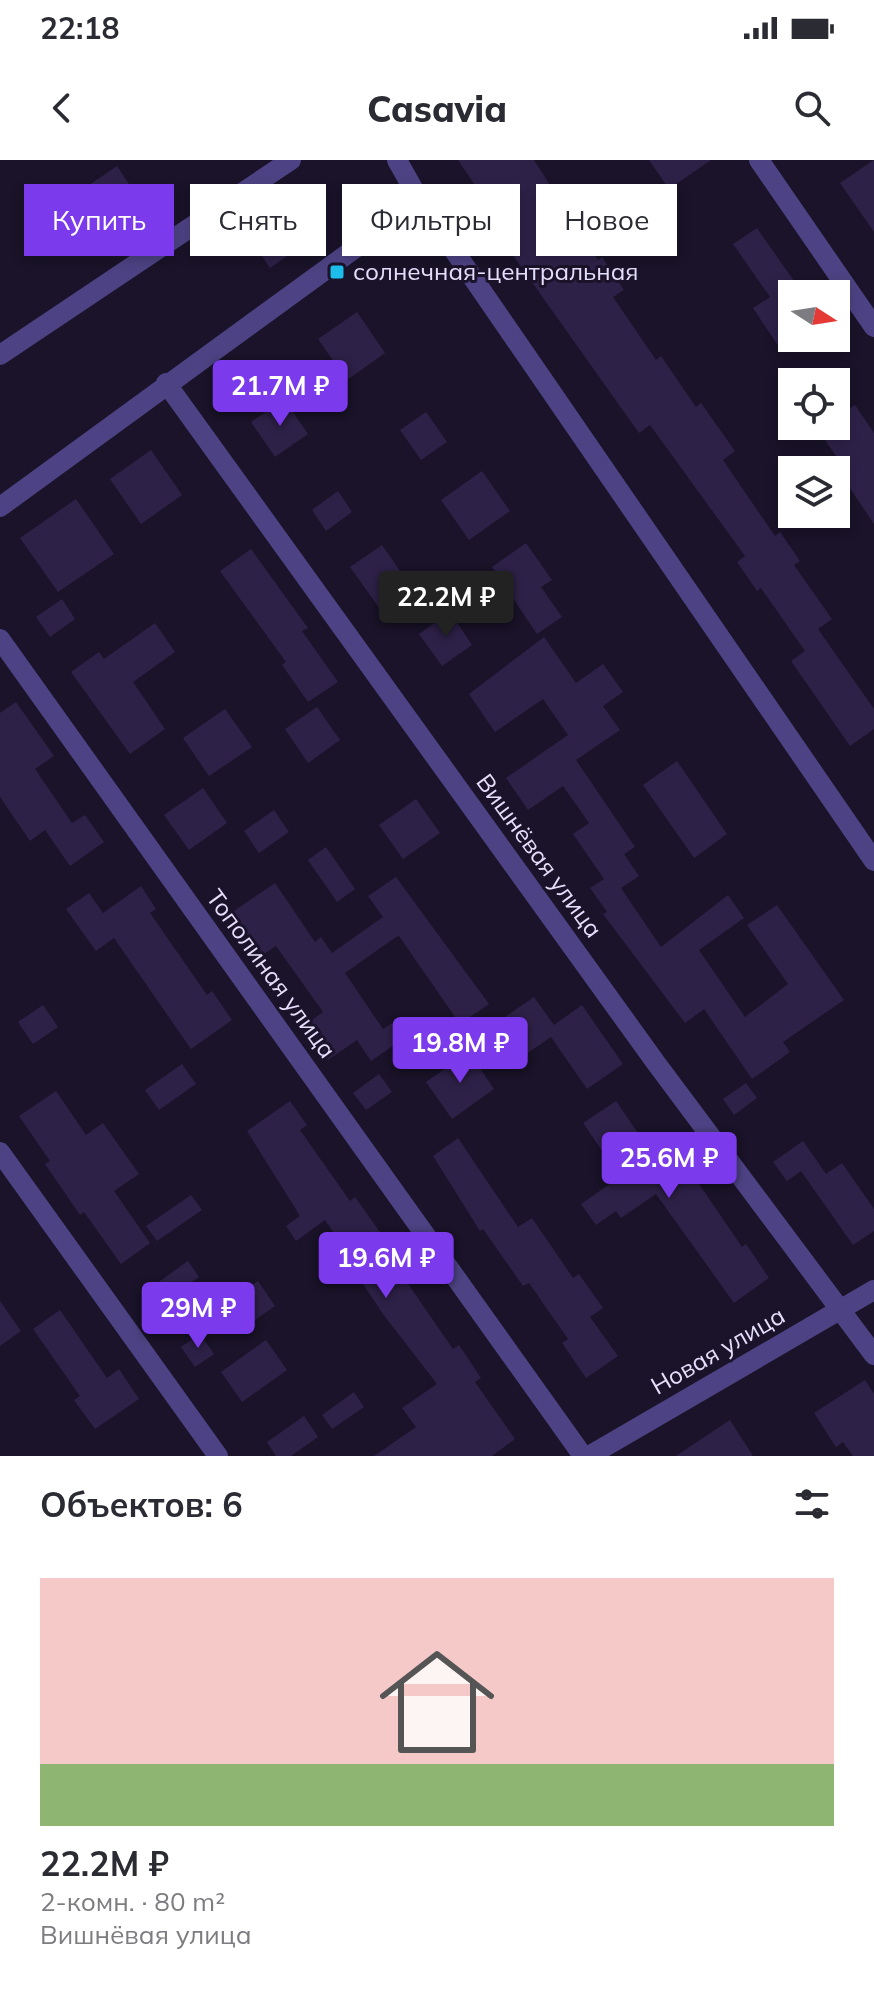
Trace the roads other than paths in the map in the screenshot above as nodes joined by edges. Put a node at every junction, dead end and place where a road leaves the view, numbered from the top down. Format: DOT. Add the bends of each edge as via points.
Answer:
graph roads {
  1 [pos="291,160"];
  2 [pos="397,160"];
  3 [pos="759,160"];
  4 [pos="410,184"];
  5 [pos="343,256"];
  6 [pos="458,256"];
  7 [pos="874,327"];
  8 [pos="0,355"];
  9 [pos="166,383"];
  10 [pos="0,507"];
  11 [pos="0,639"];
  12 [pos="874,861"];
  13 [pos="0,1152"];
  14 [pos="874,1290"];
  15 [pos="841,1310"];
  16 [pos="874,1355"];
  17 [pos="218,1456"];
  18 [pos="586,1456"];
  1 -- 8 [label="street"];
  2 -- 4 [label="street"];
  3 -- 7 [label="street"];
  5 -- 9 [label="street"];
  6 -- 12 [label="street"];
  9 -- 10 [label="street"];
  9 -- 15 [label="street, Вишнёвая улица" via="656,1063"];
  11 -- 18 [label="street, Тополиная улица"];
  13 -- 17 [label="street"];
  14 -- 15 [label="street, Новая улица"];
  15 -- 16 [label="street, Вишнёвая улица"];
  15 -- 18 [label="street, Новая улица"];
}
